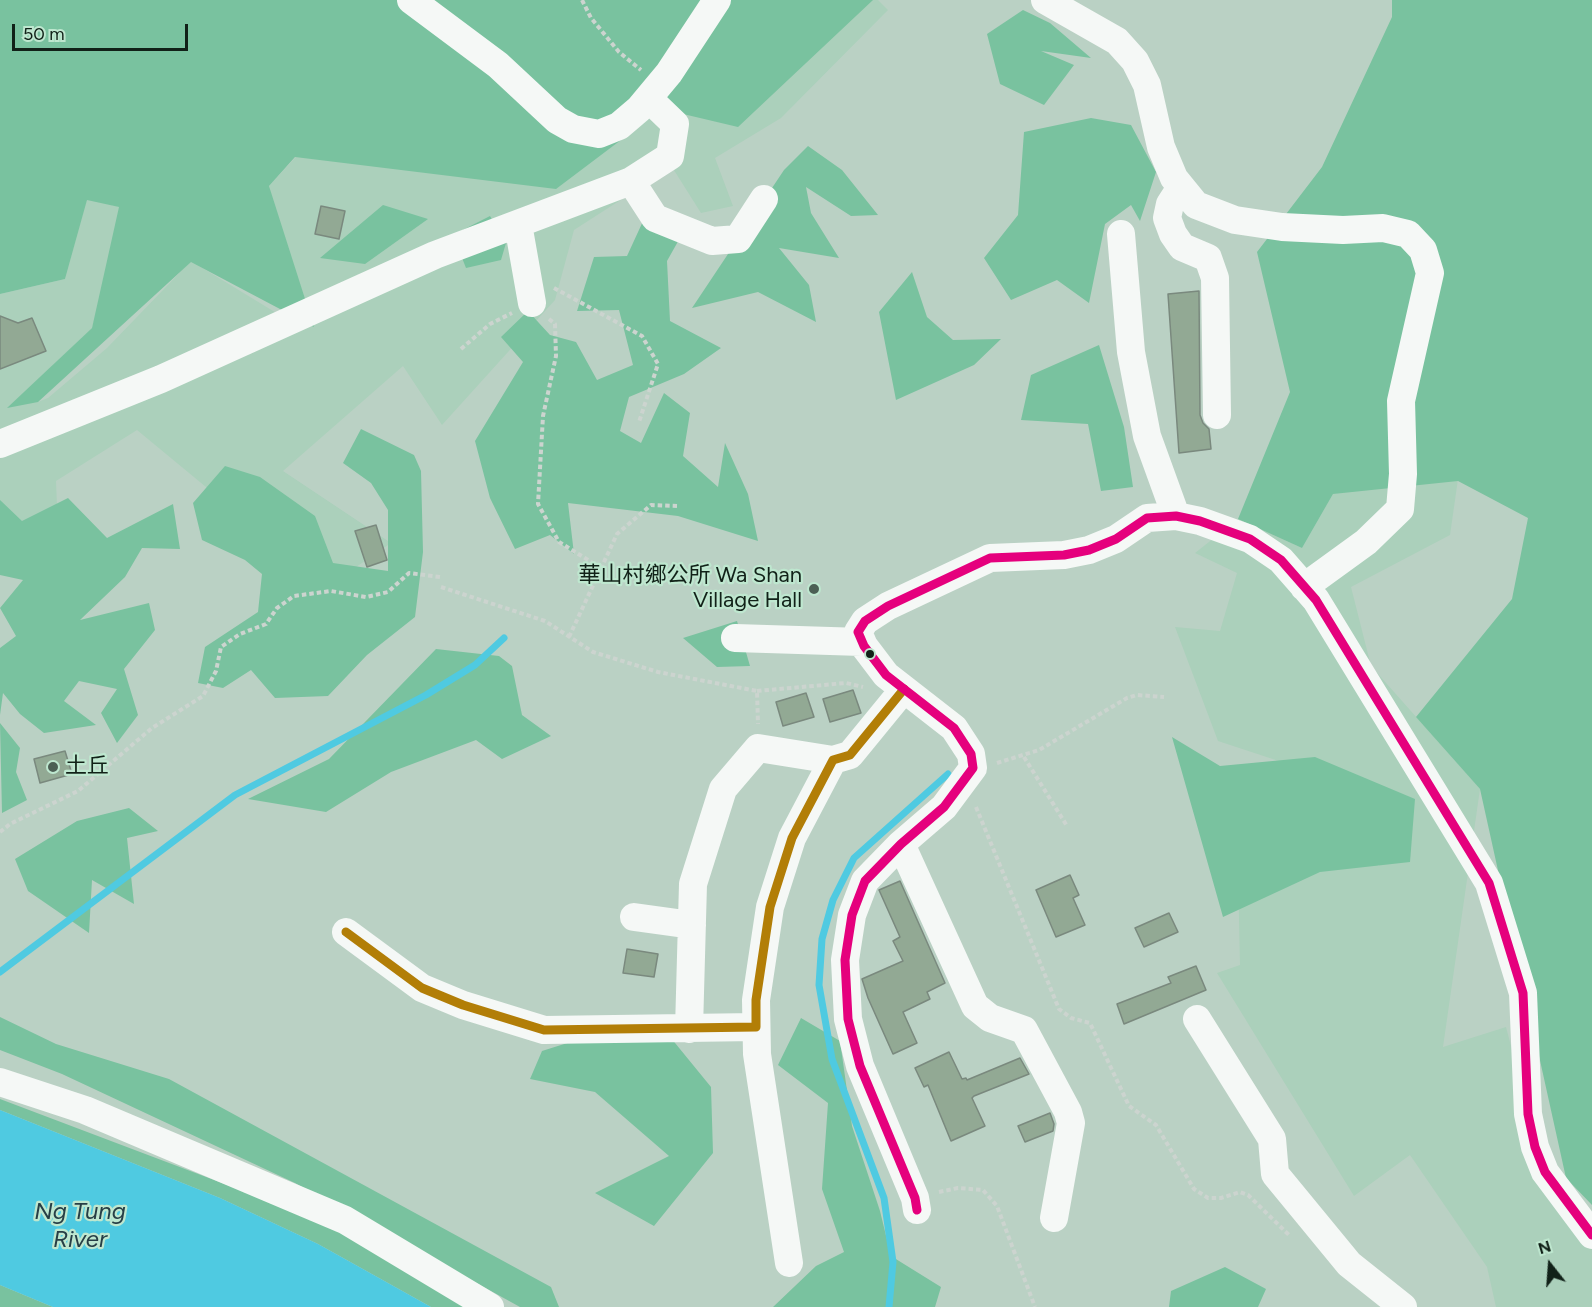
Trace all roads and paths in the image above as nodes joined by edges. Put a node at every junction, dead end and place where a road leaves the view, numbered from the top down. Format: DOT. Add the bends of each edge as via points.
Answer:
graph roads {
  1 [pos="411,0"];
  2 [pos="582,0"];
  3 [pos="717,0"];
  4 [pos="1045,0"];
  5 [pos="654,92"];
  6 [pos="631,181"];
  7 [pos="1181,187"];
  8 [pos="764,199"];
  9 [pos="518,224"];
  10 [pos="1121,234"];
  11 [pos="527,273"];
  12 [pos="532,303"];
  13 [pos="461,349"];
  14 [pos="1217,415"];
  15 [pos="639,422"];
  16 [pos="0,444"];
  17 [pos="677,506"];
  18 [pos="1176,516"];
  19 [pos="601,568"];
  20 [pos="440,577"];
  21 [pos="1304,586"];
  22 [pos="441,587"];
  23 [pos="569,637"];
  24 [pos="735,638"];
  25 [pos="862,642"];
  26 [pos="757,691"];
  27 [pos="898,696"];
  28 [pos="1164,697"];
  29 [pos="758,748"];
  30 [pos="1024,757"];
  31 [pos="833,760"];
  32 [pos="973,768"];
  33 [pos="1067,826"];
  34 [pos="0,832"];
  35 [pos="901,844"];
  36 [pos="634,917"];
  37 [pos="692,925"];
  38 [pos="346,932"];
  39 [pos="1197,1019"];
  40 [pos="756,1027"];
  41 [pos="689,1029"];
  42 [pos="0,1083"];
  43 [pos="916,1204"];
  44 [pos="1054,1218"];
  45 [pos="1592,1234"];
  46 [pos="1294,1240"];
  47 [pos="789,1263"];
  48 [pos="490,1307"];
  49 [pos="1035,1307"];
  50 [pos="1403,1307"];
  1 -- 5 [label="street" via="503,69 557,120 573,129 591,134 611,131"];
  2 -- 5 [label="path" via="591,18"];
  3 -- 5 [label="street"];
  4 -- 7 [label="street" via="1117,41 1135,61 1147,85 1161,147"];
  5 -- 6 [label="street" via="675,124 670,156"];
  6 -- 8 [label="street" via="655,218 712,241 738,239"];
  6 -- 9 [label="street"];
  7 -- 14 [label="street" via="1170,204 1167,218 1182,247 1208,258 1215,278"];
  7 -- 21 [label="street" via="1196,204 1235,219 1292,228 1383,228 1408,234 1423,250 1430,273 1401,401 1400,508 1366,542"];
  9 -- 11 [label="street"];
  9 -- 16 [label="street" via="435,255 162,379"];
  10 -- 18 [label="street" via="1131,352 1147,436"];
  11 -- 12 [label="street"];
  11 -- 15 [label="path" via="642,336 658,364"];
  12 -- 13 [label="path" via="490,324"];
  12 -- 19 [label="path" via="555,324 556,356 543,416 538,504 559,542"];
  17 -- 19 [label="path" via="651,506 616,534"];
  18 -- 21 [label="street" via="1250,539 1281,560"];
  18 -- 25 [label="street" via="1147,518 1116,539 1089,550 990,558 872,616 858,632"];
  19 -- 23 [label="path"];
  20 -- 34 [label="path" via="409,573 388,592 366,597 331,591 294,596 277,608 266,624 221,647 216,671 203,696 152,728 78,791"];
  21 -- 45 [label="street" via="1489,883 1523,993 1528,1114 1535,1148 1545,1172"];
  22 -- 23 [label="path" via="545,621"];
  23 -- 26 [label="path" via="593,652 658,672"];
  24 -- 25 [label="street"];
  25 -- 27 [label="street"];
  26 -- 27 [label="path" via="846,683"];
  26 -- 29 [label="path"];
  27 -- 31 [label="street" via="850,755"];
  27 -- 32 [label="street" via="954,728 971,754"];
  28 -- 30 [label="path" via="1127,698"];
  29 -- 31 [label="street"];
  29 -- 37 [label="street" via="723,789 693,884"];
  30 -- 32 [label="path"];
  30 -- 33 [label="path"];
  31 -- 40 [label="street" via="792,838 770,907 756,1000"];
  32 -- 35 [label="street" via="944,807"];
  32 -- 46 [label="path" via="974,802 1059,1008 1071,1018 1090,1023 1129,1106 1156,1125 1194,1189 1208,1198 1240,1192 1248,1195"];
  35 -- 43 [label="street" via="865,881 852,915 845,960 848,1019 860,1066"];
  35 -- 44 [label="street" via="975,1006 990,1018 1024,1030 1068,1113 1071,1123"];
  36 -- 37 [label="street"];
  37 -- 41 [label="street"];
  38 -- 41 [label="street" via="422,988 544,1030"];
  39 -- 50 [label="street" via="1272,1139 1275,1174 1349,1264"];
  40 -- 41 [label="street"];
  40 -- 47 [label="street"];
  42 -- 48 [label="street" via="85,1110 345,1220"];
  43 -- 49 [label="path" via="958,1188 983,1190 997,1206"];
}
